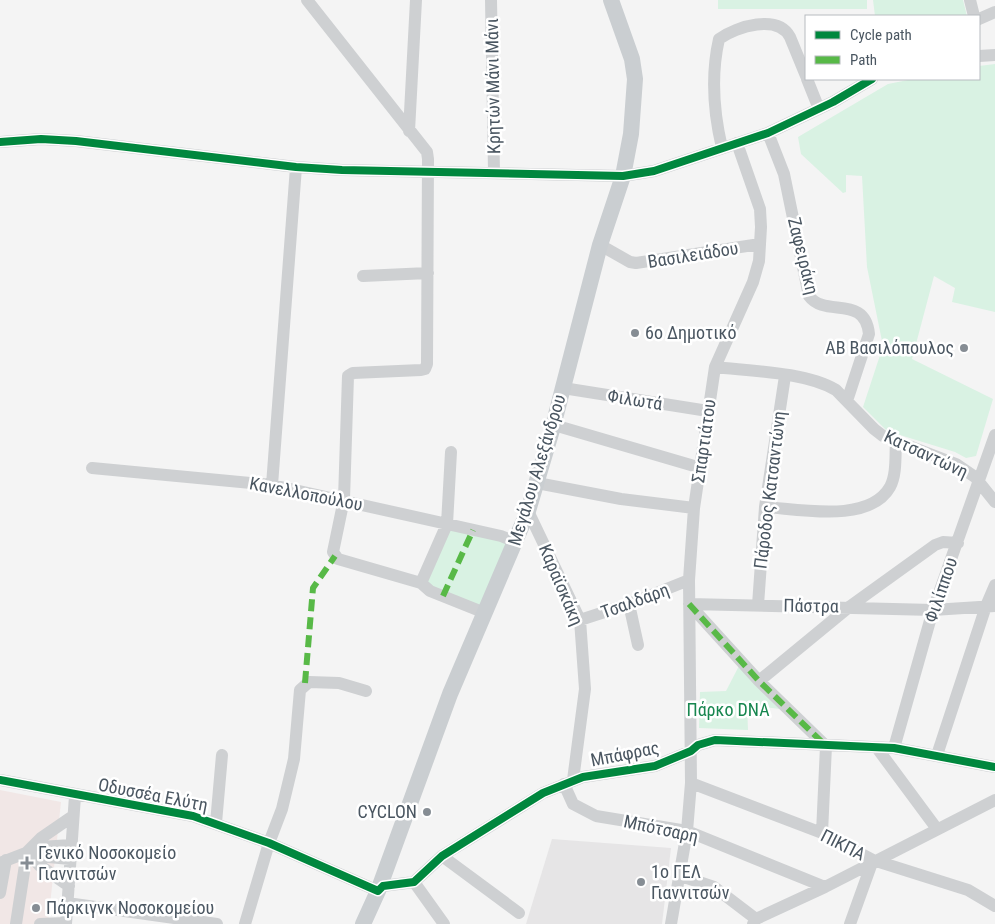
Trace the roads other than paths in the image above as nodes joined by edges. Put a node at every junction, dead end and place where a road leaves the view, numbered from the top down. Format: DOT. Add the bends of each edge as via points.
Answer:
graph roads {
  1 [pos="307,0"];
  2 [pos="416,0"];
  3 [pos="491,0"];
  4 [pos="612,0"];
  5 [pos="970,0"];
  6 [pos="995,12"];
  7 [pos="974,15"];
  8 [pos="980,19"];
  9 [pos="995,55"];
  10 [pos="980,56"];
  11 [pos="805,73"];
  12 [pos="808,80"];
  13 [pos="870,80"];
  14 [pos="820,109"];
  15 [pos="409,131"];
  16 [pos="768,133"];
  17 [pos="0,142"];
  18 [pos="737,143"];
  19 [pos="722,148"];
  20 [pos="296,167"];
  21 [pos="428,171"];
  22 [pos="494,172"];
  23 [pos="623,176"];
  24 [pos="760,244"];
  25 [pos="600,245"];
  26 [pos="428,273"];
  27 [pos="363,276"];
  28 [pos="715,367"];
  29 [pos="785,376"];
  30 [pos="563,388"];
  31 [pos="847,401"];
  32 [pos="708,411"];
  33 [pos="554,426"];
  34 [pos="995,435"];
  35 [pos="896,441"];
  36 [pos="451,452"];
  37 [pos="92,468"];
  38 [pos="701,468"];
  39 [pos="979,481"];
  40 [pos="537,483"];
  41 [pos="272,484"];
  42 [pos="344,499"];
  43 [pos="995,502"];
  44 [pos="765,507"];
  45 [pos="694,508"];
  46 [pos="528,511"];
  47 [pos="447,524"];
  48 [pos="516,542"];
  49 [pos="958,543"];
  50 [pos="689,580"];
  51 [pos="421,583"];
  52 [pos="995,586"];
  53 [pos="629,604"];
  54 [pos="689,604"];
  55 [pos="758,605"];
  56 [pos="990,606"];
  57 [pos="849,607"];
  58 [pos="933,610"];
  59 [pos="485,613"];
  60 [pos="580,620"];
  61 [pos="638,644"];
  62 [pos="759,680"];
  63 [pos="366,691"];
  64 [pos="826,746"];
  65 [pos="877,748"];
  66 [pos="894,748"];
  67 [pos="691,751"];
  68 [pos="222,755"];
  69 [pos="936,755"];
  70 [pos="995,767"];
  71 [pos="0,780"];
  72 [pos="569,782"];
  73 [pos="691,783"];
  74 [pos="75,796"];
  75 [pos="995,800"];
  76 [pos="73,816"];
  77 [pos="216,823"];
  78 [pos="937,829"];
  79 [pos="687,831"];
  80 [pos="822,833"];
  81 [pos="269,843"];
  82 [pos="71,845"];
  83 [pos="27,852"];
  84 [pos="442,856"];
  85 [pos="70,859"];
  86 [pos="873,860"];
  87 [pos="3,861"];
  88 [pos="678,875"];
  89 [pos="414,882"];
  90 [pos="68,886"];
  91 [pos="825,887"];
  92 [pos="378,891"];
  93 [pos="0,894"];
  94 [pos="67,903"];
  95 [pos="995,906"];
  96 [pos="519,913"];
  97 [pos="152,919"];
  98 [pos="755,921"];
  99 [pos="66,923"];
  100 [pos="16,924"];
  101 [pos="40,924"];
  102 [pos="217,924"];
  103 [pos="245,924"];
  104 [pos="363,924"];
  105 [pos="444,924"];
  106 [pos="672,924"];
  107 [pos="850,924"];
  1 -- 15 [label="street"];
  2 -- 15 [label="street"];
  3 -- 22 [label="street, Κρητών Μάνι Μάνι"];
  4 -- 23 [label="main road, Μεγάλου Αλεξάνδρου" via="632,59 635,79 632,134"];
  5 -- 7 [label="street"];
  6 -- 8 [label="street"];
  9 -- 10 [label="street"];
  11 -- 19 [label="street" via="787,31 779,25 749,26 720,39 715,93"];
  12 -- 14 [label="street"];
  13 -- 14 [label="street"];
  14 -- 16 [label="street"];
  15 -- 21 [label="street" via="427,152"];
  16 -- 18 [label="street"];
  16 -- 31 [label="street, Ζαφειράκη" via="784,174 809,296 816,304 856,311 867,324 869,334"];
  17 -- 20 [label="street" via="76,141"];
  18 -- 19 [label="street"];
  18 -- 24 [label="street, Σπαρτιάτου" via="760,209"];
  19 -- 23 [label="street" via="654,171"];
  20 -- 21 [label="street" via="377,172"];
  20 -- 41 [label="street"];
  21 -- 22 [label="street"];
  21 -- 26 [label="street"];
  22 -- 23 [label="street"];
  23 -- 25 [label="main road, Μεγάλου Αλεξάνδρου"];
  24 -- 25 [label="street, Βασιλειάδου" via="636,263"];
  24 -- 28 [label="street, Σπαρτιάτου" via="753,282"];
  25 -- 30 [label="main road, Μεγάλου Αλεξάνδρου"];
  26 -- 27 [label="street"];
  26 -- 42 [label="street" via="426,367 421,370 354,373 347,379"];
  28 -- 29 [label="street, Κατσαντώνη"];
  28 -- 32 [label="street, Σπαρτιάτου"];
  29 -- 31 [label="street, Κατσαντώνη" via="819,382 836,390"];
  29 -- 44 [label="street, Πάροδος Κατσαντώνη"];
  30 -- 32 [label="street, Φιλωτά"];
  30 -- 33 [label="main road, Μεγάλου Αλεξάνδρου"];
  31 -- 35 [label="street, Κατσαντώνη" via="874,430"];
  32 -- 38 [label="street, Σπαρτιάτου"];
  33 -- 38 [label="street"];
  33 -- 40 [label="main road, Μεγάλου Αλεξάνδρου"];
  34 -- 39 [label="street, Φιλίππου"];
  35 -- 39 [label="street, Κατσαντώνη" via="956,464"];
  35 -- 44 [label="street" via="891,486 869,505 844,511"];
  36 -- 47 [label="street"];
  37 -- 41 [label="street, Κανελλοπούλου"];
  38 -- 45 [label="street, Σπαρτιάτου"];
  39 -- 43 [label="street, Κατσαντώνη"];
  39 -- 49 [label="street, Φιλίππου"];
  40 -- 45 [label="street" via="621,499"];
  40 -- 46 [label="main road, Μεγάλου Αλεξάνδρου"];
  41 -- 42 [label="street, Κανελλοπούλου"];
  42 -- 47 [label="street, Κανελλοπούλου"];
  42 -- 51 [label="street" via="335,556"];
  44 -- 55 [label="street, Πάροδος Κατσαντώνη"];
  45 -- 50 [label="street, Σπαρτιάτου"];
  46 -- 48 [label="main road, Μεγάλου Αλεξάνδρου"];
  46 -- 60 [label="street, Καραϊσκάκη"];
  47 -- 48 [label="street, Κανελλοπούλου"];
  47 -- 51 [label="street"];
  48 -- 59 [label="main road, Μεγάλου Αλεξάνδρου"];
  49 -- 57 [label="street" via="938,543"];
  49 -- 58 [label="street, Φιλίππου"];
  50 -- 53 [label="street, Τσαλδάρη"];
  50 -- 54 [label="street, Σπαρτιάτου"];
  51 -- 59 [label="street" via="435,593"];
  52 -- 56 [label="street"];
  53 -- 60 [label="street, Τσαλδάρη"];
  53 -- 61 [label="street"];
  54 -- 55 [label="street, Πάστρα"];
  54 -- 62 [label="street"];
  54 -- 67 [label="street, Σπαρτιάτου"];
  55 -- 57 [label="street, Πάστρα"];
  56 -- 58 [label="street, Πάστρα"];
  56 -- 69 [label="street"];
  57 -- 58 [label="street, Πάστρα"];
  57 -- 62 [label="street"];
  58 -- 66 [label="street, Φιλίππου"];
  59 -- 92 [label="main road, Μεγάλου Αλεξάνδρου" via="431,745"];
  60 -- 72 [label="street, Καραϊσκάκη" via="585,689"];
  62 -- 64 [label="street"];
  63 -- 81 [label="street" via="334,682 309,682 302,686 293,765 281,815"];
  64 -- 65 [label="street, Μπάφρας"];
  64 -- 67 [label="street, Μπάφρας" via="715,740 698,745"];
  64 -- 80 [label="street"];
  65 -- 66 [label="street, Μπάφρας"];
  65 -- 78 [label="street"];
  66 -- 69 [label="street, Μπάφρας"];
  67 -- 72 [label="street, Μπάφρας" via="655,766 594,774"];
  67 -- 73 [label="street, Σπαρτιάτου"];
  68 -- 77 [label="street"];
  69 -- 70 [label="street, Μπάφρας"];
  71 -- 74 [label="street, Οδυσσέα Ελύτη"];
  72 -- 79 [label="street, Μπότσαρη" via="573,804 596,816"];
  72 -- 84 [label="street, Μπάφρας" via="543,793"];
  73 -- 79 [label="street, Σπαρτιάτου"];
  73 -- 80 [label="street, ΠΙΚΠΑ"];
  74 -- 76 [label="street"];
  74 -- 77 [label="street, Οδυσσέα Ελύτη" via="170,811"];
  75 -- 78 [label="street"];
  76 -- 82 [label="street"];
  76 -- 83 [label="street"];
  77 -- 81 [label="street, Οδυσσέα Ελύτη"];
  78 -- 86 [label="street"];
  79 -- 88 [label="street, Σπαρτιάτου"];
  79 -- 91 [label="street, Μπότσαρη"];
  80 -- 86 [label="street, ΠΙΚΠΑ"];
  81 -- 92 [label="street, Οδυσσέα Ελύτη"];
  81 -- 103 [label="street"];
  82 -- 83 [label="street" via="41,846"];
  82 -- 85 [label="street"];
  83 -- 85 [label="street"];
  83 -- 87 [label="street"];
  83 -- 90 [label="street"];
  83 -- 100 [label="street"];
  84 -- 89 [label="street, Μπάφρας"];
  84 -- 96 [label="street"];
  85 -- 90 [label="street"];
  86 -- 91 [label="street"];
  86 -- 95 [label="street, ΠΙΚΠΑ" via="968,890"];
  86 -- 107 [label="street"];
  87 -- 93 [label="street"];
  88 -- 98 [label="street" via="714,887"];
  88 -- 106 [label="street, Σπαρτιάτου"];
  89 -- 92 [label="street" via="383,886"];
  89 -- 105 [label="street"];
  90 -- 94 [label="street"];
  91 -- 98 [label="street"];
  92 -- 104 [label="main road, Μεγάλου Αλεξάνδρου"];
  94 -- 97 [label="street"];
  94 -- 99 [label="street"];
  97 -- 102 [label="street"];
  99 -- 101 [label="street"];
}
